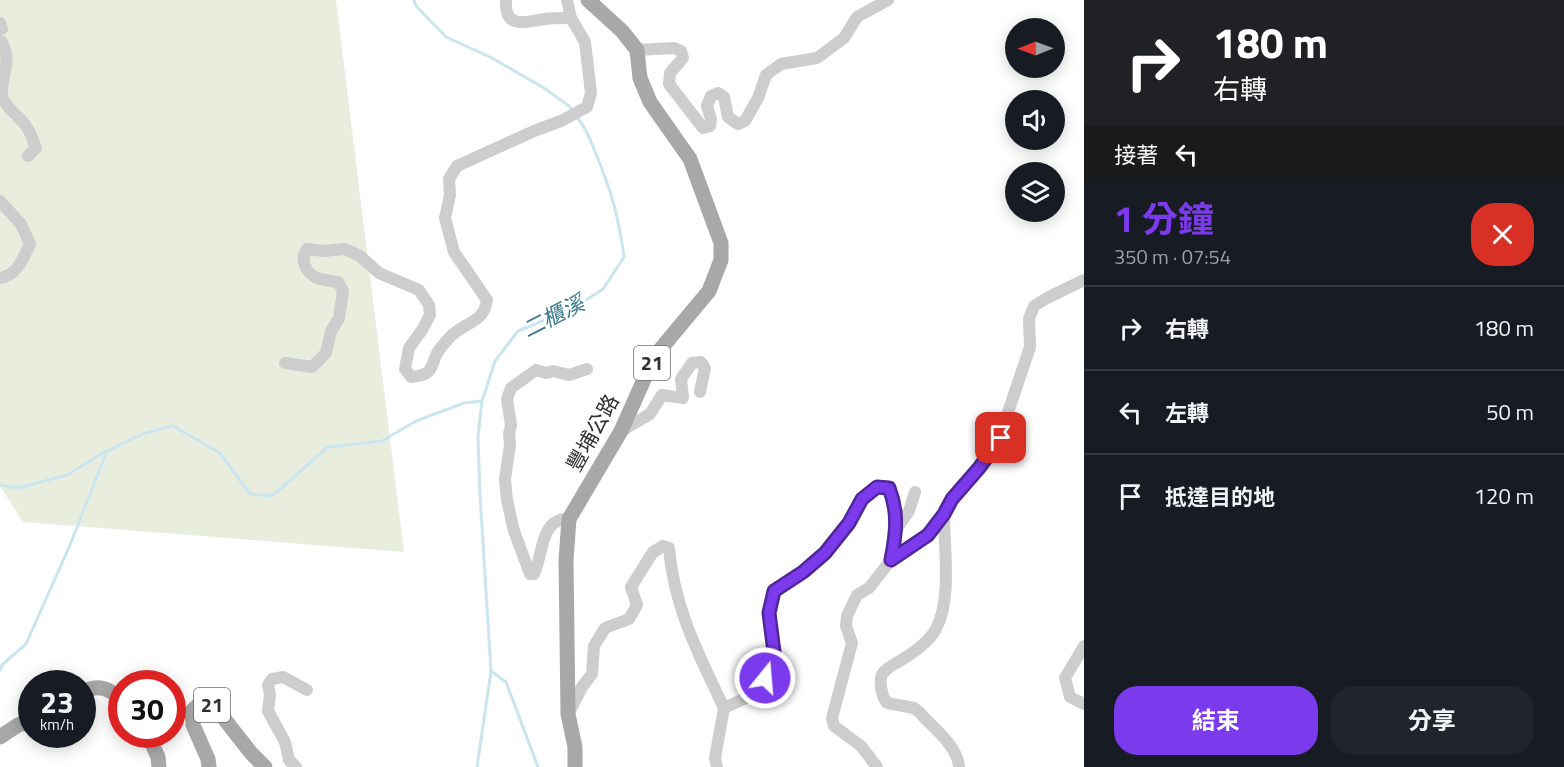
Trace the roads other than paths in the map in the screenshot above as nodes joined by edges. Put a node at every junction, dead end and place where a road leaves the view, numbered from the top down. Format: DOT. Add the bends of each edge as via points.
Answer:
graph roads {
  1 [pos="506,0"];
  2 [pos="567,0"];
  3 [pos="588,0"];
  4 [pos="888,0"];
  5 [pos="571,18"];
  6 [pos="0,22"];
  7 [pos="0,30"];
  8 [pos="0,42"];
  9 [pos="637,50"];
  10 [pos="28,156"];
  11 [pos="0,201"];
  12 [pos="0,278"];
  13 [pos="1084,280"];
  14 [pos="285,363"];
  15 [pos="587,369"];
  16 [pos="700,392"];
  17 [pos="621,432"];
  18 [pos="915,492"];
  19 [pos="944,514"];
  20 [pos="569,519"];
  21 [pos="897,528"];
  22 [pos="891,560"];
  23 [pos="1084,646"];
  24 [pos="307,690"];
  25 [pos="1084,704"];
  26 [pos="724,708"];
  27 [pos="568,714"];
  28 [pos="18,725"];
  29 [pos="0,736"];
  30 [pos="154,748"];
  31 [pos="159,767"];
  32 [pos="209,767"];
  33 [pos="265,767"];
  34 [pos="296,767"];
  35 [pos="575,767"];
  36 [pos="717,767"];
  37 [pos="877,767"];
  38 [pos="959,767"];
  1 -- 5 [label="street" via="511,19 521,24"];
  2 -- 5 [label="street"];
  3 -- 9 [label="main road"];
  4 -- 9 [label="street" via="857,17 844,38 817,58 781,64 766,75 745,121 738,124 728,117 724,97 718,93 711,96 707,106 710,126 703,128 669,84 670,73 683,58 681,51"];
  5 -- 14 [label="street" via="585,42 591,93 587,106 457,166 449,179 445,218 454,252 487,300 478,320 462,326 449,338 429,371 411,377 405,369 409,348 430,315 420,290 379,273 345,249 307,249 303,253 305,267 315,277 338,282 343,291 339,318 326,353 312,367"];
  6 -- 7 [label="street"];
  8 -- 10 [label="street" via="7,52 1,83 3,99 28,128 36,148"];
  9 -- 17 [label="main road, 豐埔公路 / 21" via="640,78 650,102 690,159 721,243 721,260 709,291 654,357"];
  11 -- 12 [label="street" via="21,224 30,244 18,268"];
  13 -- 19 [label="street" via="1034,306 1029,319 1030,347 1001,438"];
  15 -- 20 [label="street" via="569,375 537,370 511,388 507,399 511,425 505,479 507,500 530,574 537,568 541,544 550,527"];
  16 -- 17 [label="street" via="705,368 701,362 693,363 681,379 683,398 662,396 650,414"];
  17 -- 20 [label="main road, 豐埔公路 / 21"];
  18 -- 21 [label="street" via="909,511"];
  19 -- 22 [label="street" via="928,535"];
  19 -- 38 [label="street" via="945,595 937,626 912,653 884,671 881,681 884,700 919,712 952,748"];
  20 -- 27 [label="main road, 豐埔公路 / 21"];
  21 -- 22 [label="street"];
  21 -- 26 [label="street" via="889,488 877,487 862,499 825,553 774,591 769,613 774,652 765,678 750,696"];
  22 -- 37 [label="street" via="869,588 857,595 847,616 852,643 832,718 834,726 861,746"];
  23 -- 25 [label="street" via="1065,678 1070,697"];
  24 -- 34 [label="street" via="283,677 272,679 268,686 268,711 285,742 289,760"];
  26 -- 27 [label="street" via="689,635 669,548 663,546 653,552 631,587 637,605 629,619 605,628 594,646 592,674"];
  26 -- 36 [label="street" via="715,758"];
  27 -- 35 [label="main road, 豐埔公路 / 21"];
  28 -- 29 [label="main road"];
  30 -- 31 [label="main road"];
  32 -- 33 [label="main road, 21" via="193,725 192,711 205,703 215,707"];
}
